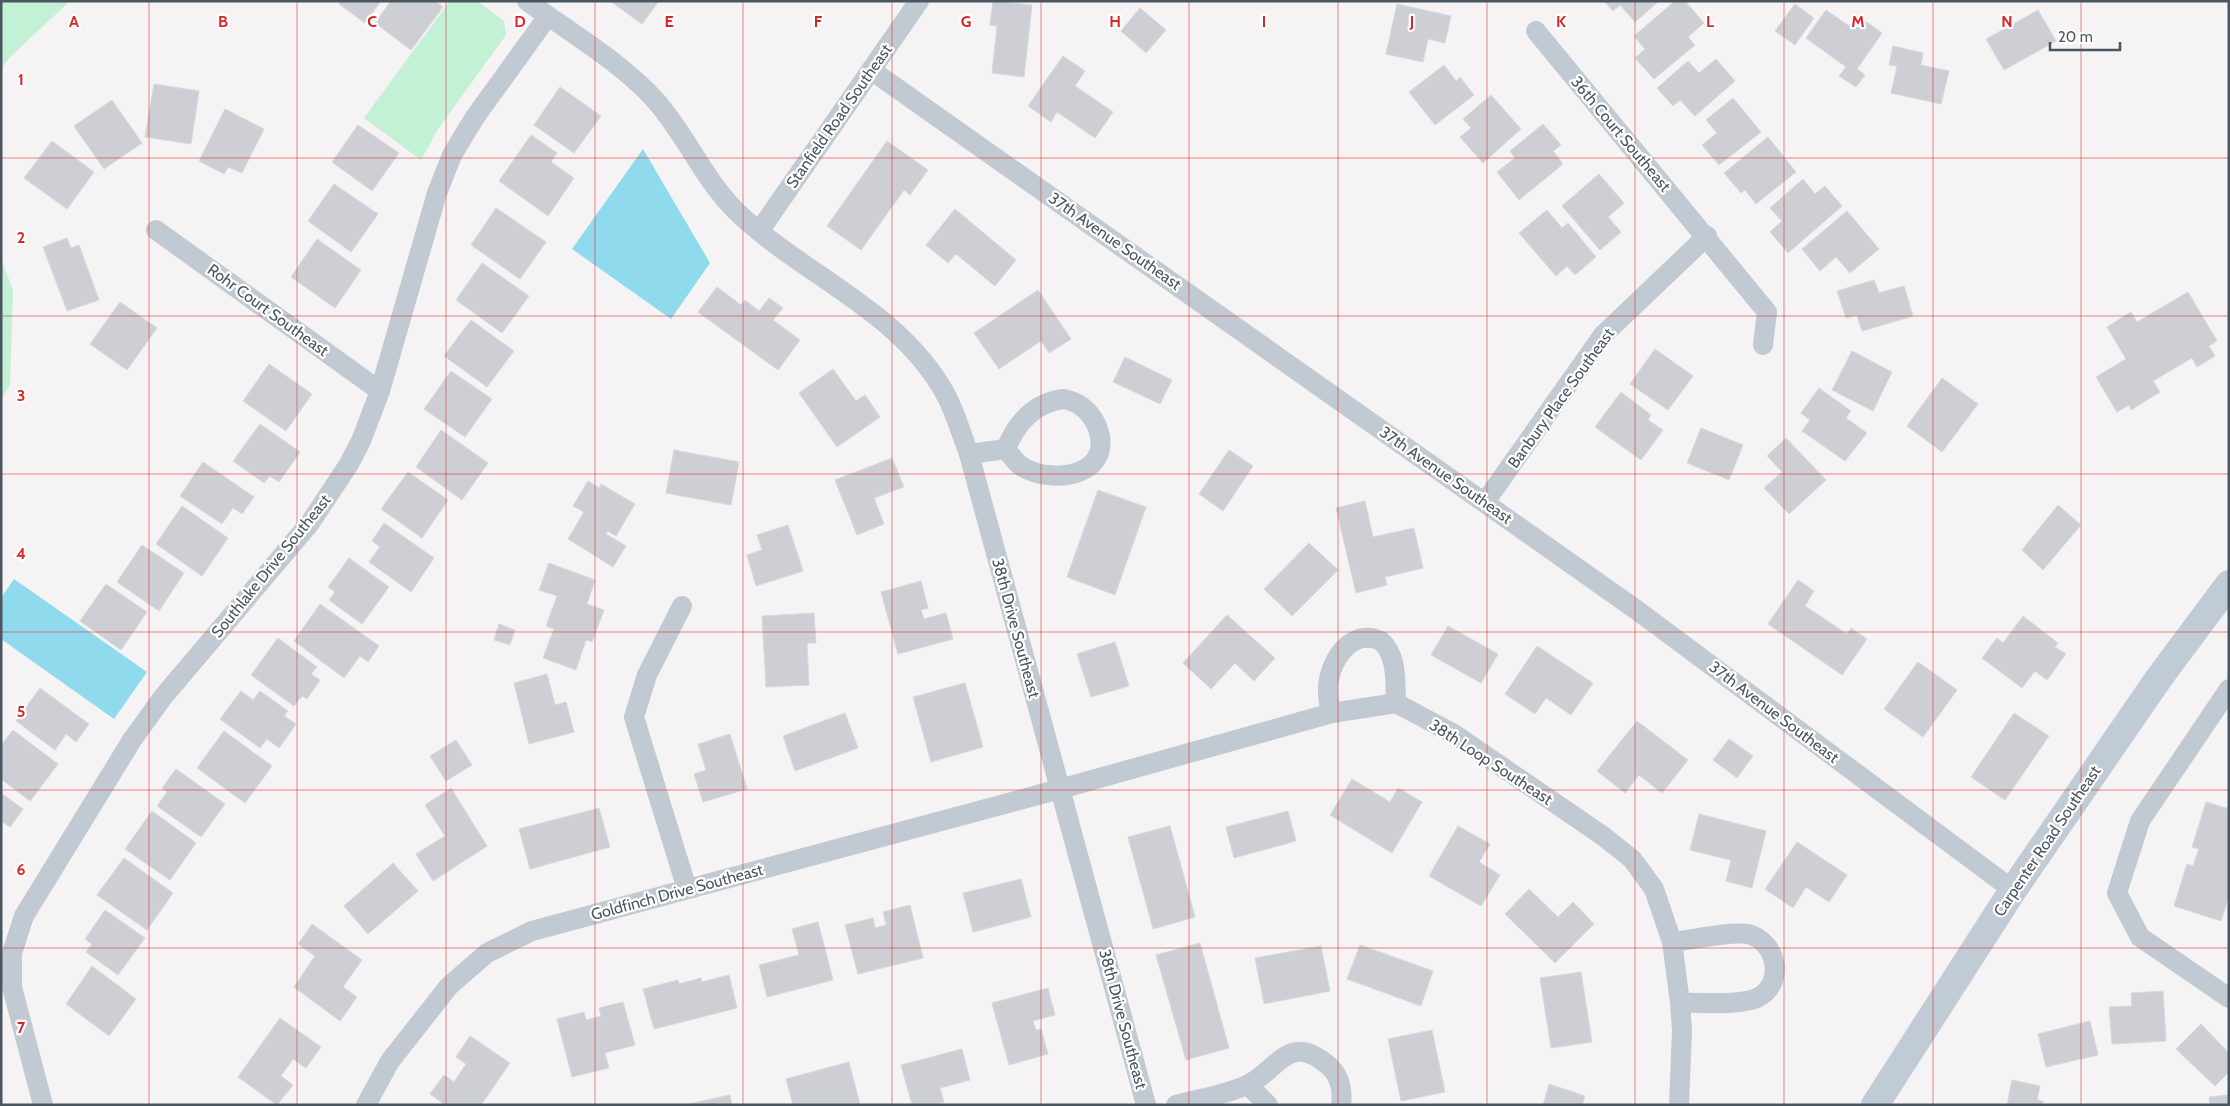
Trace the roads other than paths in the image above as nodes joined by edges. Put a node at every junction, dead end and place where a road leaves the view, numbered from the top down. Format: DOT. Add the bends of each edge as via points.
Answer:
graph roads {
  1 [pos="528,1"];
  2 [pos="919,1"];
  3 [pos="548,16"];
  4 [pos="1536,32"];
  5 [pos="871,70"];
  6 [pos="156,230"];
  7 [pos="760,230"];
  8 [pos="1707,236"];
  9 [pos="1763,345"];
  10 [pos="380,391"];
  11 [pos="1006,449"];
  12 [pos="968,454"];
  13 [pos="1485,502"];
  14 [pos="2229,584"];
  15 [pos="682,606"];
  16 [pos="2229,690"];
  17 [pos="1396,703"];
  18 [pos="1332,714"];
  19 [pos="1060,789"];
  20 [pos="687,889"];
  21 [pos="2013,890"];
  22 [pos="1672,942"];
  23 [pos="2229,998"];
  24 [pos="1680,1003"];
  25 [pos="1248,1085"];
  26 [pos="43,1105"];
  27 [pos="366,1105"];
  28 [pos="1146,1105"];
  29 [pos="1176,1105"];
  30 [pos="1268,1105"];
  31 [pos="1341,1105"];
  32 [pos="1679,1105"];
  33 [pos="1875,1105"];
  1 -- 3 [label="street, 38th Drive Southeast"];
  2 -- 5 [label="street, Stanfield Road Southeast"];
  3 -- 7 [label="street, 38th Drive Southeast" via="642,88 670,119 719,192"];
  3 -- 10 [label="street, Southlake Drive Southeast" via="475,117 452,155 437,193"];
  4 -- 8 [label="street, 36th Court Southeast"];
  5 -- 7 [label="street, Stanfield Road Southeast"];
  5 -- 13 [label="street, 37th Avenue Southeast"];
  6 -- 10 [label="street, Rohr Court Southeast"];
  7 -- 12 [label="street, 38th Drive Southeast" via="897,333 920,358 947,397"];
  8 -- 9 [label="street, 36th Court Southeast" via="1767,312"];
  8 -- 13 [label="street, Banbury Place Southeast" via="1603,335"];
  10 -- 26 [label="street, Southlake Drive Southeast" via="361,441 331,495 163,697 132,740 24,916 12,953 12,987"];
  11 -- 11 [label="street" via="1021,466 1060,476 1080,473 1088,468 1095,460 1101,441 1092,416 1081,405 1064,399 1055,400 1028,414 1014,430"];
  11 -- 12 [label="street"];
  12 -- 19 [label="street, 38th Drive Southeast"];
  13 -- 21 [label="street, 37th Avenue Southeast" via="1638,610"];
  14 -- 21 [label="street, Carpenter Road Southeast" via="2159,678"];
  15 -- 20 [label="street" via="647,676 634,717"];
  16 -- 23 [label="street" via="2140,821 2117,893 2140,937"];
  17 -- 18 [label="street"];
  17 -- 18 [label="street" via="1391,654 1381,641 1365,637 1346,646 1330,673 1328,693"];
  17 -- 22 [label="street, 38th Loop Southeast" via="1454,734 1632,859 1654,889"];
  18 -- 19 [label="street"];
  19 -- 20 [label="street, Goldfinch Drive Southeast"];
  19 -- 28 [label="street, 38th Drive Southeast"];
  20 -- 27 [label="street, Goldfinch Drive Southeast" via="532,931 487,953 449,986 425,1016 390,1061"];
  21 -- 33 [label="street, Carpenter Road Southeast"];
  22 -- 24 [label="street, 38th Loop Southeast"];
  22 -- 24 [label="street" via="1746,934 1760,938 1770,948 1775,962 1775,976 1758,998"];
  24 -- 32 [label="street, 38th Loop Southeast"];
  25 -- 29 [label="street"];
  25 -- 30 [label="street"];
  25 -- 31 [label="street" via="1282,1057 1302,1053 1322,1060 1332,1068 1342,1094"];
}
